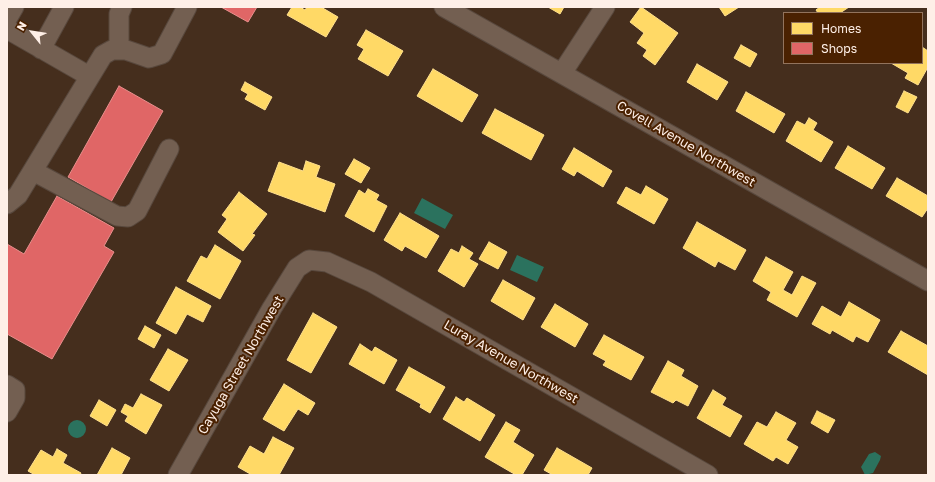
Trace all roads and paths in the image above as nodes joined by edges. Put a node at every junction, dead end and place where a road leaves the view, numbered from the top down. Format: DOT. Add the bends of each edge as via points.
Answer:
graph roads {
  1 [pos="14,7"];
  2 [pos="64,7"];
  3 [pos="122,7"];
  4 [pos="187,7"];
  5 [pos="444,7"];
  6 [pos="605,7"];
  7 [pos="7,19"];
  8 [pos="7,29"];
  9 [pos="41,49"];
  10 [pos="120,50"];
  11 [pos="562,73"];
  12 [pos="89,76"];
  13 [pos="169,149"];
  14 [pos="33,171"];
  15 [pos="7,204"];
  16 [pos="309,260"];
  17 [pos="928,281"];
  18 [pos="7,385"];
  19 [pos="7,412"];
  20 [pos="178,475"];
  21 [pos="708,475"];
  1 -- 7 [label="street"];
  2 -- 9 [label="street"];
  3 -- 10 [label="street" via="119,14"];
  4 -- 10 [label="street" via="162,54 149,58"];
  5 -- 11 [label="street, Covell Avenue Northwest"];
  6 -- 11 [label="street"];
  8 -- 9 [label="street"];
  9 -- 12 [label="street"];
  10 -- 12 [label="street" via="112,50 103,55"];
  11 -- 17 [label="street, Covell Avenue Northwest"];
  12 -- 14 [label="street"];
  13 -- 14 [label="street" via="137,211 128,217 117,216"];
  14 -- 15 [label="street" via="18,195"];
  16 -- 20 [label="street, Cayuga Street Northwest" via="297,268 272,308"];
  16 -- 21 [label="street, Luray Avenue Northwest" via="327,262 372,282"];
  18 -- 19 [label="street" via="15,390 15,398"];
}
